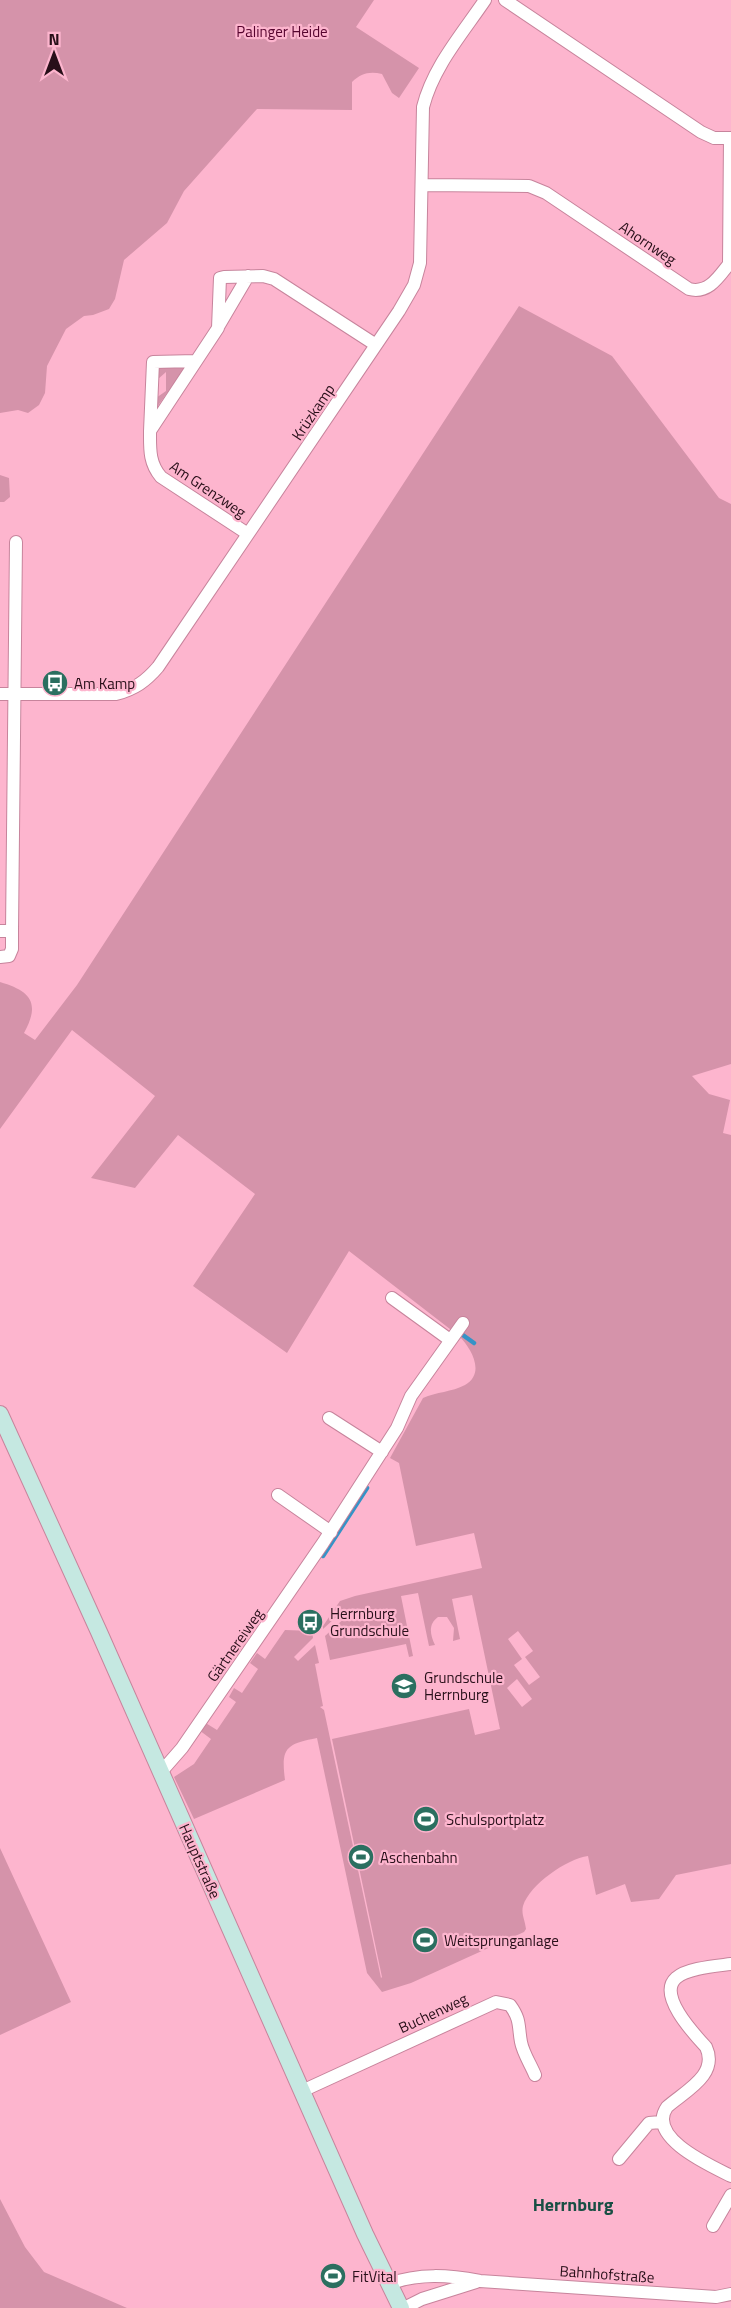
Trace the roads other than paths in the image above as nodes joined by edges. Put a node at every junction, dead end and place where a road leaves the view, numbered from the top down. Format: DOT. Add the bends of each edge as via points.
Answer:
graph roads {
  1 [pos="485,0"];
  2 [pos="504,0"];
  3 [pos="730,138"];
  4 [pos="423,185"];
  5 [pos="248,276"];
  6 [pos="218,328"];
  7 [pos="376,345"];
  8 [pos="196,361"];
  9 [pos="150,431"];
  10 [pos="248,534"];
  11 [pos="16,542"];
  12 [pos="0,694"];
  13 [pos="13,694"];
  14 [pos="6,931"];
  15 [pos="0,957"];
  16 [pos="392,1298"];
  17 [pos="463,1323"];
  18 [pos="450,1341"];
  19 [pos="0,1414"];
  20 [pos="329,1418"];
  21 [pos="382,1452"];
  22 [pos="278,1495"];
  23 [pos="331,1532"];
  24 [pos="161,1772"];
  25 [pos="731,1964"];
  26 [pos="535,2075"];
  27 [pos="302,2091"];
  28 [pos="661,2121"];
  29 [pos="619,2159"];
  30 [pos="731,2176"];
  31 [pos="731,2195"];
  32 [pos="713,2226"];
  33 [pos="480,2281"];
  34 [pos="388,2284"];
  35 [pos="731,2294"];
  36 [pos="403,2308"];
  1 -- 4 [label="street, Krüzkamp" via="435,73 426,96"];
  2 -- 3 [label="street, Ahornweg" via="701,132 714,138"];
  3 -- 4 [label="street, Ahornweg" via="729,264 714,282 698,291 689,289 546,193 529,186"];
  4 -- 7 [label="street, Krüzkamp" via="418,275"];
  5 -- 6 [label="street"];
  5 -- 6 [label="street" via="220,278"];
  5 -- 7 [label="street" via="274,279"];
  6 -- 8 [label="street"];
  7 -- 10 [label="street, Krüzkamp"];
  8 -- 9 [label="street"];
  8 -- 9 [label="street, Am Grenzweg" via="153,363"];
  9 -- 10 [label="street, Am Grenzweg" via="152,463 161,477"];
  10 -- 13 [label="street, Krüzkamp" via="158,667 142,683 116,694"];
  11 -- 13 [label="street"];
  12 -- 13 [label="street, Krüzkamp"];
  13 -- 14 [label="street"];
  14 -- 15 [label="street" via="11,953"];
  16 -- 18 [label="street"];
  17 -- 18 [label="street, Gärtnereiweg"];
  18 -- 21 [label="street, Gärtnereiweg" via="411,1396"];
  19 -- 24 [label="main road, Hauptstraße"];
  20 -- 21 [label="street"];
  21 -- 23 [label="street, Gärtnereiweg"];
  22 -- 23 [label="street"];
  23 -- 24 [label="street, Gärtnereiweg" via="182,1748"];
  24 -- 27 [label="main road, Hauptstraße"];
  25 -- 28 [label="street" via="687,1973 671,1985 674,2006 706,2047 710,2063 706,2074 667,2107"];
  26 -- 27 [label="street, Buchenweg" via="521,2042 515,2012 510,2005 496,2002"];
  27 -- 34 [label="main road, Hauptstraße"];
  28 -- 29 [label="street" via="649,2123"];
  28 -- 30 [label="street" via="664,2132 683,2148"];
  31 -- 32 [label="street"];
  33 -- 34 [label="street, Bahnhofstraße" via="423,2275"];
  33 -- 35 [label="street, Bahnhofstraße" via="716,2297"];
  33 -- 36 [label="street, Bahnhofstraße"];
  34 -- 36 [label="main road, Hauptstraße"];
}
